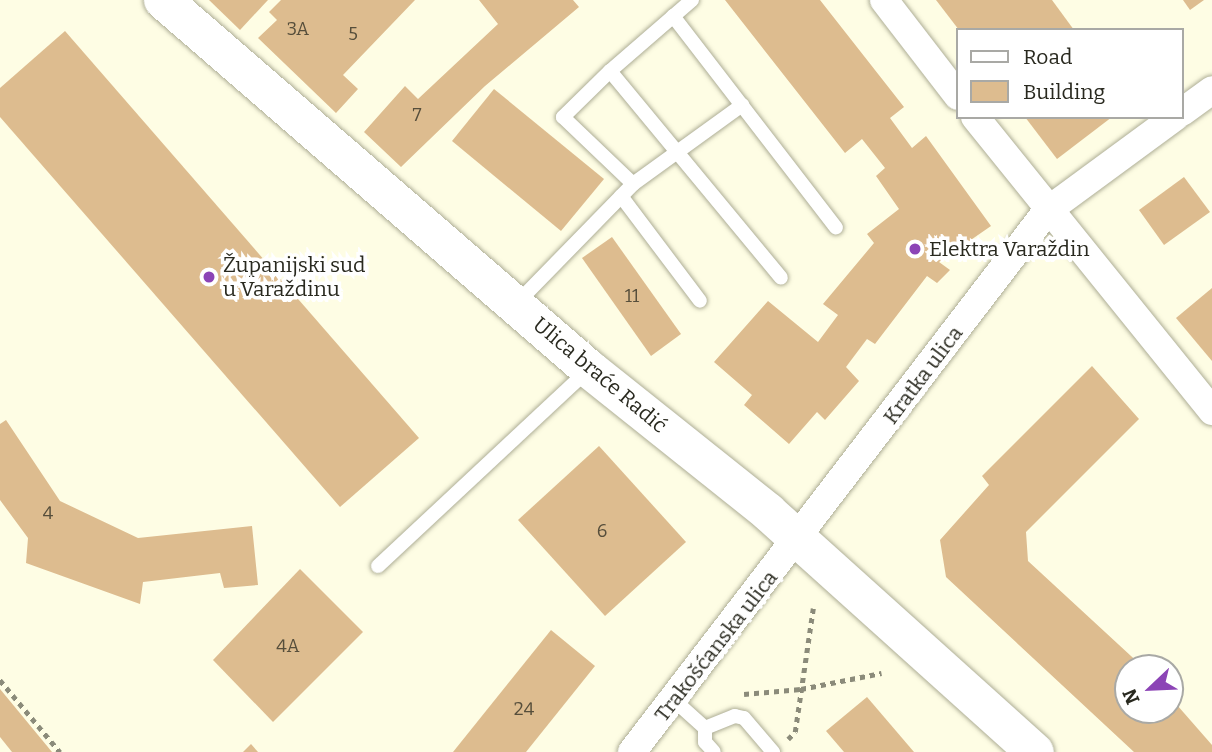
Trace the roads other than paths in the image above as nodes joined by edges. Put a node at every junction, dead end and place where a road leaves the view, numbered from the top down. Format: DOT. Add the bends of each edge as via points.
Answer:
graph roads {
  1 [pos="163,0"];
  2 [pos="692,0"];
  3 [pos="884,0"];
  4 [pos="673,16"];
  5 [pos="610,71"];
  6 [pos="1212,90"];
  7 [pos="956,93"];
  8 [pos="742,106"];
  9 [pos="1184,111"];
  10 [pos="977,119"];
  11 [pos="1172,119"];
  12 [pos="678,151"];
  13 [pos="633,184"];
  14 [pos="621,196"];
  15 [pos="1047,211"];
  16 [pos="836,228"];
  17 [pos="781,278"];
  18 [pos="700,301"];
  19 [pos="515,304"];
  20 [pos="589,369"];
  21 [pos="1212,411"];
  22 [pos="798,538"];
  23 [pos="378,566"];
  24 [pos="675,701"];
  25 [pos="705,728"];
  26 [pos="777,749"];
  27 [pos="632,752"];
  28 [pos="714,752"];
  29 [pos="1035,752"];
  1 -- 19 [label="main road, Ulica braće Radić"];
  2 -- 4 [label="lane"];
  3 -- 7 [label="street"];
  4 -- 5 [label="lane"];
  4 -- 8 [label="lane"];
  5 -- 12 [label="lane"];
  5 -- 13 [label="lane" via="563,117"];
  6 -- 9 [label="street"];
  8 -- 12 [label="lane"];
  8 -- 16 [label="lane"];
  10 -- 15 [label="street"];
  11 -- 15 [label="street, Kratka ulica"];
  12 -- 13 [label="lane"];
  12 -- 17 [label="lane"];
  13 -- 14 [label="lane"];
  14 -- 18 [label="lane"];
  14 -- 19 [label="lane"];
  15 -- 21 [label="street"];
  15 -- 22 [label="street, Kratka ulica"];
  19 -- 20 [label="main road, Ulica braće Radić"];
  20 -- 22 [label="main road, Ulica braće Radić"];
  20 -- 23 [label="lane"];
  22 -- 24 [label="street, Trakošćanska ulica"];
  22 -- 29 [label="main road, Ulica braće Radić"];
  24 -- 25 [label="lane"];
  24 -- 27 [label="street, Trakošćanska ulica"];
  25 -- 26 [label="lane" via="736,716 744,718"];
  25 -- 28 [label="lane" via="705,742"];
}
